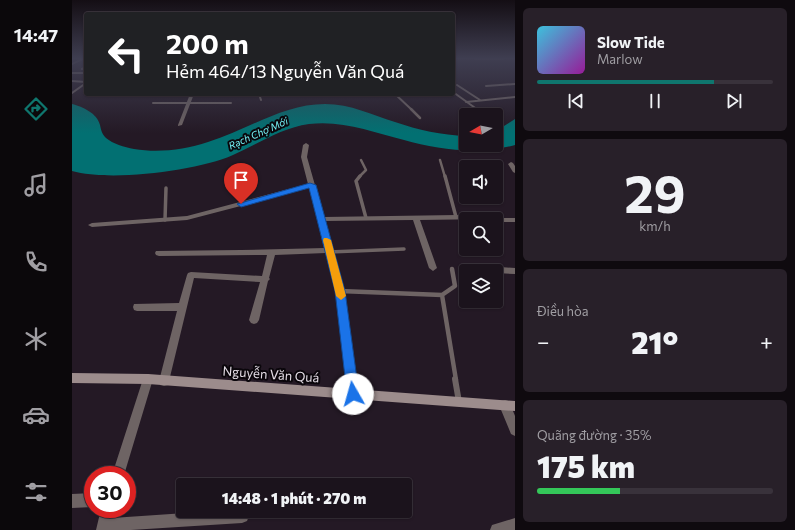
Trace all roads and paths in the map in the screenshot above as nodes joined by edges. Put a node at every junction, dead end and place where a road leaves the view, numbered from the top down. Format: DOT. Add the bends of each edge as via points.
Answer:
graph roads {
  1 [pos="84,84"];
  2 [pos="515,84"];
  3 [pos="457,85"];
  4 [pos="486,86"];
  5 [pos="72,93"];
  6 [pos="455,94"];
  7 [pos="191,96"];
  8 [pos="259,96"];
  9 [pos="396,96"];
  10 [pos="515,97"];
  11 [pos="260,100"];
  12 [pos="480,100"];
  13 [pos="466,102"];
  14 [pos="153,103"];
  15 [pos="188,103"];
  16 [pos="231,103"];
  17 [pos="474,108"];
  18 [pos="420,118"];
  19 [pos="180,125"];
  20 [pos="306,145"];
  21 [pos="361,160"];
  22 [pos="440,160"];
  23 [pos="511,164"];
  24 [pos="515,172"];
  25 [pos="312,185"];
  26 [pos="166,188"];
  27 [pos="366,218"];
  28 [pos="416,218"];
  29 [pos="456,218"];
  30 [pos="459,218"];
  31 [pos="322,219"];
  32 [pos="165,220"];
  33 [pos="503,220"];
  34 [pos="515,220"];
  35 [pos="92,225"];
  36 [pos="404,249"];
  37 [pos="329,251"];
  38 [pos="272,252"];
  39 [pos="159,253"];
  40 [pos="433,268"];
  41 [pos="452,269"];
  42 [pos="503,270"];
  43 [pos="515,271"];
  44 [pos="266,279"];
  45 [pos="340,291"];
  46 [pos="442,296"];
  47 [pos="137,307"];
  48 [pos="183,307"];
  49 [pos="254,320"];
  50 [pos="72,378"];
  51 [pos="148,380"];
  52 [pos="164,381"];
  53 [pos="353,394"];
  54 [pos="459,402"];
  55 [pos="510,406"];
  56 [pos="515,430"];
  57 [pos="121,466"];
  58 [pos="84,500"];
  59 [pos="72,501"];
  60 [pos="217,518"];
  61 [pos="515,525"];
  62 [pos="102,527"];
  63 [pos="497,530"];
  1 -- 5 [label="lane"];
  2 -- 4 [label="lane"];
  3 -- 12 [label="lane"];
  6 -- 13 [label="lane"];
  7 -- 15 [label="street"];
  8 -- 11 [label="lane"];
  9 -- 18 [label="lane"];
  10 -- 12 [label="lane"];
  12 -- 13 [label="lane"];
  13 -- 17 [label="lane"];
  14 -- 15 [label="lane"];
  15 -- 16 [label="lane"];
  15 -- 19 [label="street"];
  20 -- 25 [label="street" via="304,156"];
  21 -- 27 [label="lane" via="366,170 356,181"];
  22 -- 29 [label="lane"];
  23 -- 24 [label="street"];
  25 -- 31 [label="street"];
  25 -- 32 [label="street" via="213,212"];
  26 -- 32 [label="lane"];
  27 -- 28 [label="street"];
  27 -- 31 [label="street"];
  28 -- 29 [label="street"];
  28 -- 40 [label="street"];
  29 -- 30 [label="street"];
  31 -- 37 [label="street"];
  32 -- 35 [label="street"];
  33 -- 34 [label="street"];
  36 -- 37 [label="lane"];
  37 -- 38 [label="street"];
  37 -- 45 [label="street"];
  38 -- 39 [label="street"];
  38 -- 44 [label="street"];
  41 -- 46 [label="lane" via="456,286"];
  42 -- 43 [label="street"];
  44 -- 48 [label="street" via="191,275"];
  44 -- 49 [label="street"];
  45 -- 46 [label="lane"];
  45 -- 53 [label="street"];
  46 -- 54 [label="lane"];
  47 -- 48 [label="street"];
  48 -- 52 [label="street"];
  50 -- 51 [label="main road, Nguyễn Văn Quá"];
  51 -- 52 [label="main road, Nguyễn Văn Quá"];
  51 -- 57 [label="street"];
  52 -- 53 [label="main road, Nguyễn Văn Quá"];
  53 -- 54 [label="main road, Nguyễn Văn Quá"];
  54 -- 55 [label="main road, Nguyễn Văn Quá"];
  55 -- 56 [label="street"];
  58 -- 59 [label="street"];
  60 -- 62 [label="street"];
  61 -- 63 [label="street"];
}
